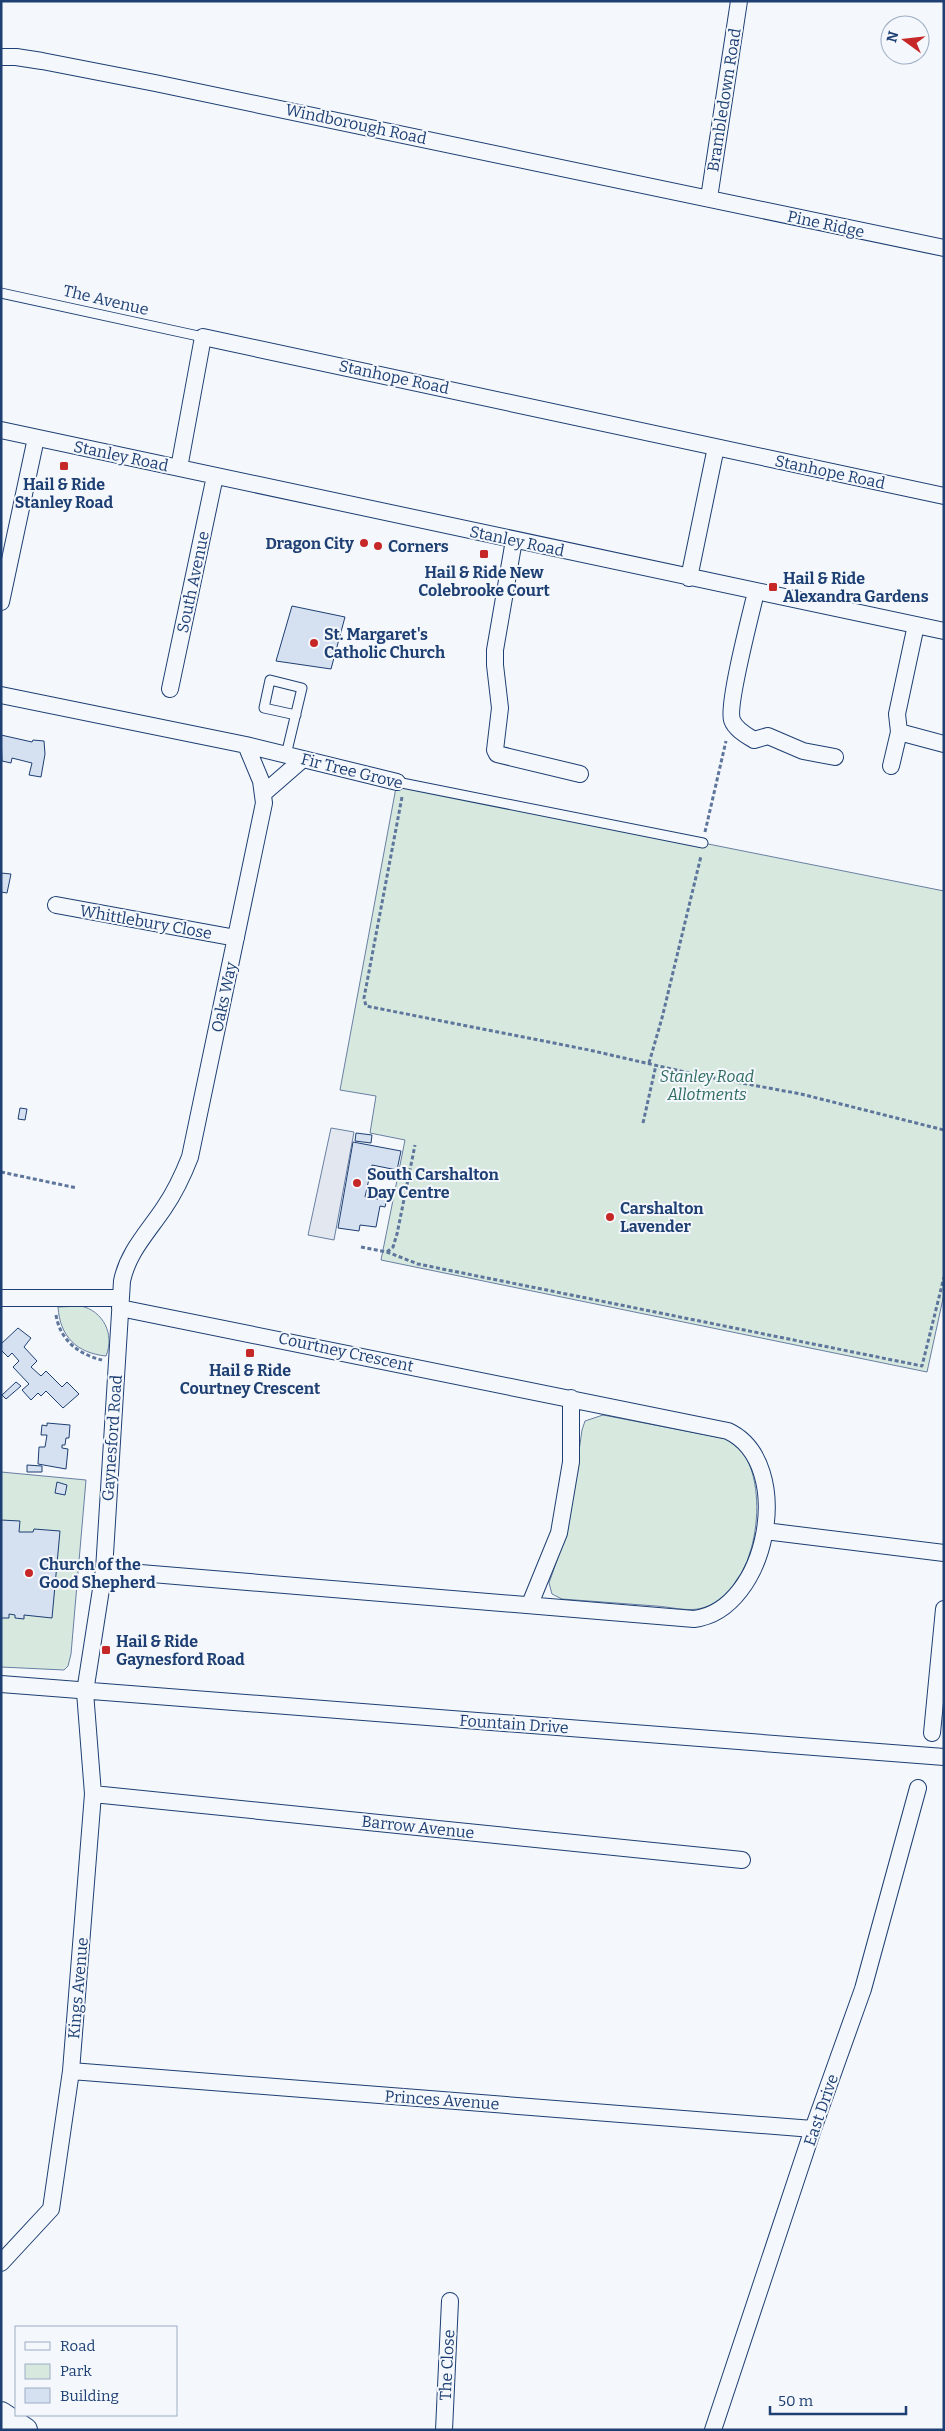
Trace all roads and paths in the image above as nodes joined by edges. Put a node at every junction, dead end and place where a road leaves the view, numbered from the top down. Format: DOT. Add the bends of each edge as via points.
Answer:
graph roads {
  1 [pos="739,1"];
  2 [pos="1,57"];
  3 [pos="709,198"];
  4 [pos="944,248"];
  5 [pos="1,293"];
  6 [pos="203,337"];
  7 [pos="1,430"];
  8 [pos="36,438"];
  9 [pos="716,447"];
  10 [pos="179,468"];
  11 [pos="215,476"];
  12 [pos="944,496"];
  13 [pos="514,540"];
  14 [pos="688,578"];
  15 [pos="756,592"];
  16 [pos="1,602"];
  17 [pos="916,625"];
  18 [pos="944,631"];
  19 [pos="170,689"];
  20 [pos="1,695"];
  21 [pos="296,715"];
  22 [pos="732,718"];
  23 [pos="899,732"];
  24 [pos="944,744"];
  25 [pos="246,745"];
  26 [pos="286,755"];
  27 [pos="835,757"];
  28 [pos="303,759"];
  29 [pos="892,766"];
  30 [pos="580,774"];
  31 [pos="402,783"];
  32 [pos="264,793"];
  33 [pos="703,843"];
  34 [pos="56,905"];
  35 [pos="236,938"];
  36 [pos="649,1063"];
  37 [pos="656,1065"];
  38 [pos="644,1123"];
  39 [pos="944,1130"];
  40 [pos="416,1145"];
  41 [pos="1,1172"];
  42 [pos="77,1188"];
  43 [pos="170,1198"];
  44 [pos="361,1247"];
  45 [pos="387,1252"];
  46 [pos="944,1277"];
  47 [pos="1,1298"];
  48 [pos="55,1298"];
  49 [pos="120,1303"];
  50 [pos="117,1362"];
  51 [pos="571,1398"];
  52 [pos="765,1531"];
  53 [pos="944,1553"];
  54 [pos="104,1570"];
  55 [pos="530,1604"];
  56 [pos="944,1609"];
  57 [pos="1,1684"];
  58 [pos="85,1692"];
  59 [pos="932,1733"];
  60 [pos="944,1757"];
  61 [pos="918,1788"];
  62 [pos="94,1794"];
  63 [pos="742,1860"];
  64 [pos="71,2071"];
  65 [pos="813,2130"];
  66 [pos="1,2263"];
  67 [pos="450,2301"];
  68 [pos="1,2414"];
  69 [pos="25,2430"];
  70 [pos="444,2430"];
  71 [pos="714,2430"];
  1 -- 3 [label="street, Brambledown Road"];
  2 -- 3 [label="street, Windborough Road" via="25,58 164,85"];
  3 -- 4 [label="street, Pine Ridge"];
  5 -- 6 [label="lane, The Avenue"];
  6 -- 9 [label="street, Stanhope Road"];
  6 -- 10 [label="street"];
  7 -- 8 [label="street, Stanley Road"];
  8 -- 10 [label="street, Stanley Road"];
  8 -- 16 [label="street"];
  9 -- 12 [label="street, Stanhope Road"];
  9 -- 14 [label="street"];
  10 -- 11 [label="street, Stanley Road"];
  11 -- 13 [label="street, Stanley Road"];
  11 -- 19 [label="street, South Avenue"];
  13 -- 14 [label="street, Stanley Road"];
  13 -- 30 [label="street" via="496,650 500,708 495,750 497,754"];
  14 -- 15 [label="street, Stanley Road"];
  15 -- 17 [label="street, Stanley Road"];
  15 -- 22 [label="street" via="733,698"];
  17 -- 18 [label="street, Stanley Road"];
  17 -- 23 [label="street" via="897,714"];
  20 -- 25 [label="street, Fir Tree Grove"];
  21 -- 21 [label="lane" via="302,688 270,680 264,708"];
  21 -- 26 [label="lane"];
  22 -- 27 [label="street" via="735,725 754,740 768,736 803,751"];
  22 -- 33 [label="path"];
  23 -- 24 [label="street"];
  23 -- 29 [label="street"];
  25 -- 26 [label="street, Fir Tree Grove"];
  25 -- 32 [label="street, Oaks Way"];
  26 -- 28 [label="street, Fir Tree Grove"];
  28 -- 31 [label="street, Fir Tree Grove"];
  28 -- 32 [label="street"];
  31 -- 33 [label="lane, Fir Tree Grove"];
  31 -- 36 [label="path" via="364,998 366,1006"];
  32 -- 35 [label="street, Oaks Way"];
  33 -- 36 [label="path"];
  34 -- 35 [label="street, Whittlebury Close"];
  35 -- 43 [label="street, Oaks Way" via="190,1157"];
  36 -- 37 [label="path"];
  37 -- 38 [label="path"];
  37 -- 39 [label="path" via="801,1094"];
  40 -- 45 [label="path" via="397,1234"];
  41 -- 42 [label="path"];
  43 -- 49 [label="street, Gaynesford Road" via="128,1258"];
  44 -- 45 [label="path"];
  45 -- 46 [label="path" via="418,1264 922,1366"];
  47 -- 48 [label="street, Courtney Crescent"];
  48 -- 49 [label="street, Courtney Crescent"];
  48 -- 50 [label="path" via="58,1327 67,1342 90,1356"];
  49 -- 50 [label="street, Gaynesford Road"];
  49 -- 51 [label="street, Courtney Crescent"];
  50 -- 54 [label="street, Gaynesford Road"];
  51 -- 52 [label="street, Courtney Crescent" via="717,1428 740,1436 754,1453 764,1483"];
  51 -- 55 [label="street" via="571,1462 562,1517 553,1552"];
  52 -- 53 [label="street"];
  52 -- 55 [label="street, Courtney Crescent" via="757,1560 741,1589 724,1607 703,1618"];
  54 -- 55 [label="street, Courtney Crescent"];
  54 -- 58 [label="street, Gaynesford Road"];
  56 -- 59 [label="street"];
  57 -- 58 [label="street, Fountain Drive"];
  58 -- 60 [label="street, Fountain Drive"];
  58 -- 62 [label="street, Kings Avenue"];
  61 -- 65 [label="street, East Drive" via="864,1990"];
  62 -- 63 [label="street, Barrow Avenue"];
  62 -- 64 [label="street, Kings Avenue"];
  64 -- 65 [label="street, Princes Avenue"];
  64 -- 66 [label="street, Kings Avenue" via="51,2209"];
  65 -- 71 [label="street, East Drive"];
  67 -- 70 [label="street, The Close"];
  68 -- 69 [label="main road"];
}
